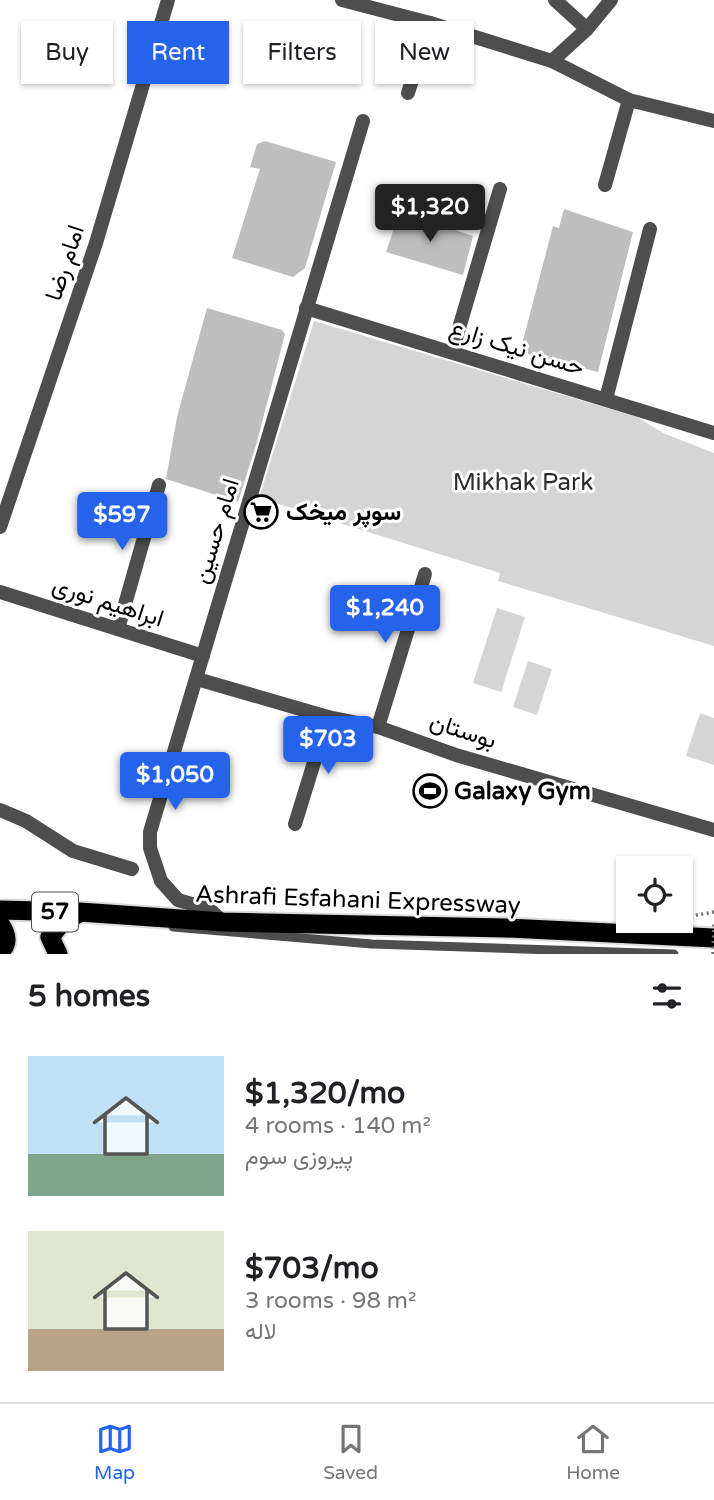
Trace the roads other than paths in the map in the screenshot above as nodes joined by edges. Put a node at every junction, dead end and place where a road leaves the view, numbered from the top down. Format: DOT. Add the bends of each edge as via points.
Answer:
graph roads {
  1 [pos="183,0"];
  2 [pos="342,0"];
  3 [pos="555,0"];
  4 [pos="611,0"];
  5 [pos="359,2"];
  6 [pos="167,5"];
  7 [pos="423,21"];
  8 [pos="587,29"];
  9 [pos="474,37"];
  10 [pos="552,61"];
  11 [pos="411,84"];
  12 [pos="408,93"];
  13 [pos="629,100"];
  14 [pos="363,121"];
  15 [pos="714,121"];
  16 [pos="605,185"];
  17 [pos="500,188"];
  18 [pos="650,229"];
  19 [pos="306,309"];
  20 [pos="452,352"];
  21 [pos="606,399"];
  22 [pos="714,433"];
  23 [pos="159,485"];
  24 [pos="0,527"];
  25 [pos="425,574"];
  26 [pos="0,592"];
  27 [pos="118,629"];
  28 [pos="203,656"];
  29 [pos="197,679"];
  30 [pos="327,717"];
  31 [pos="378,727"];
  32 [pos="0,810"];
  33 [pos="295,824"];
  34 [pos="714,830"];
  35 [pos="132,869"];
  36 [pos="0,911"];
  37 [pos="80,912"];
  38 [pos="110,915"];
  39 [pos="223,922"];
  40 [pos="0,924"];
  41 [pos="714,937"];
  42 [pos="0,952"];
  43 [pos="58,954"];
  44 [pos="674,954"];
  1 -- 6 [label="street"];
  2 -- 5 [label="street"];
  3 -- 8 [label="street"];
  4 -- 8 [label="street"];
  5 -- 7 [label="street"];
  6 -- 24 [label="street, امام رضا" via="96,243"];
  8 -- 10 [label="street"];
  9 -- 10 [label="street"];
  10 -- 13 [label="street"];
  11 -- 12 [label="street"];
  13 -- 15 [label="street"];
  13 -- 16 [label="street"];
  14 -- 19 [label="street, امام حسین"];
  17 -- 20 [label="street"];
  18 -- 21 [label="street"];
  19 -- 20 [label="street, حسن نیک زارع"];
  19 -- 28 [label="street, امام حسین"];
  20 -- 21 [label="street, حسن نیک زارع"];
  21 -- 22 [label="street, حسن نیک زارع"];
  23 -- 27 [label="street"];
  25 -- 31 [label="street"];
  26 -- 27 [label="street, ابراهیم نوری"];
  27 -- 28 [label="street, ابراهیم نوری"];
  28 -- 29 [label="street, امام حسین"];
  29 -- 30 [label="street, بوستان"];
  29 -- 39 [label="street, امام حسین" via="150,832 150,848 161,881 178,900 209,909"];
  30 -- 31 [label="street, بوستان"];
  30 -- 33 [label="street"];
  31 -- 34 [label="street, بوستان" via="456,755"];
  32 -- 35 [label="street" via="73,851"];
  36 -- 37 [label="highway, Ashrafi Esfahani Expressway / 57"];
  37 -- 38 [label="highway, Ashrafi Esfahani Expressway / 57"];
  37 -- 43 [label="highway" via="62,922 50,937"];
  38 -- 39 [label="highway, Ashrafi Esfahani Expressway / 57"];
  38 -- 44 [label="lane" via="178,929 372,944"];
  39 -- 41 [label="highway, Ashrafi Esfahani Expressway / 57"];
  40 -- 42 [label="highway" via="7,939"];
}
